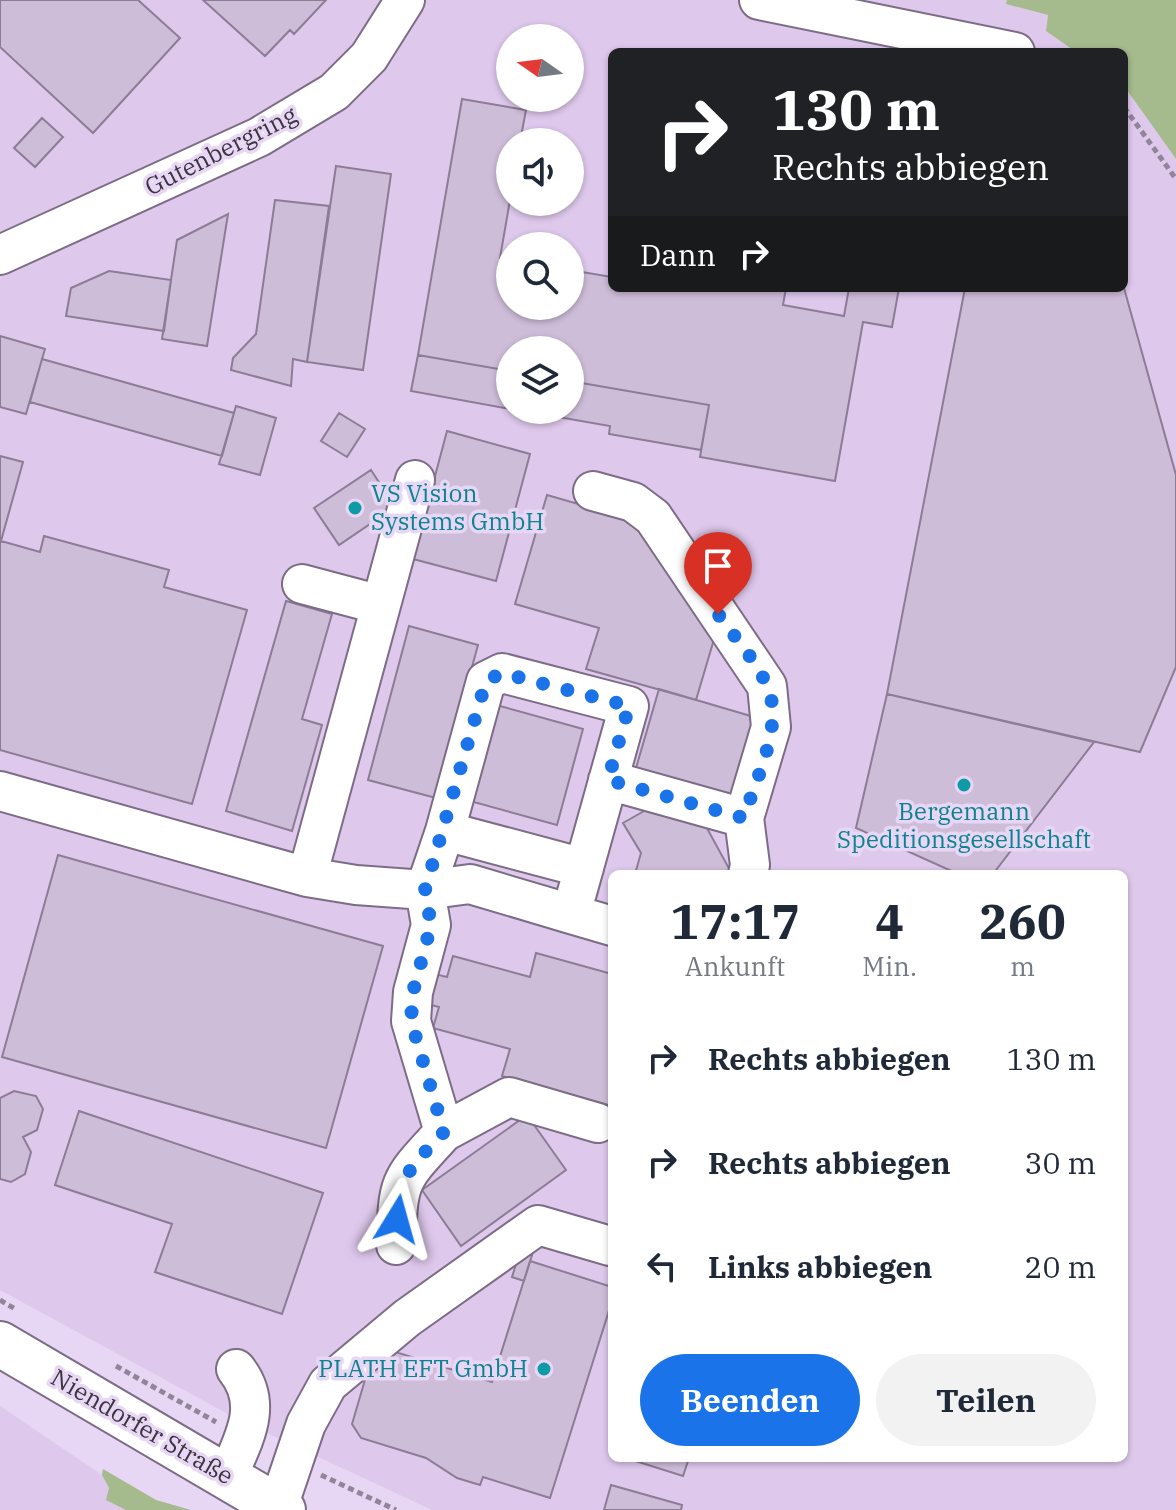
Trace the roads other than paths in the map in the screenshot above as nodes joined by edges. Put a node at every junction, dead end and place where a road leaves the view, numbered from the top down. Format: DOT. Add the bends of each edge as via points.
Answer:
graph roads {
  1 [pos="405,0"];
  2 [pos="759,0"];
  3 [pos="995,48"];
  4 [pos="0,255"];
  5 [pos="415,480"];
  6 [pos="593,491"];
  7 [pos="302,584"];
  8 [pos="381,605"];
  9 [pos="608,780"];
  10 [pos="0,791"];
  11 [pos="744,818"];
  12 [pos="445,831"];
  13 [pos="584,868"];
  14 [pos="749,870"];
  15 [pos="307,877"];
  16 [pos="425,890"];
  17 [pos="571,914"];
  18 [pos="608,925"];
  19 [pos="598,1123"];
  20 [pos="444,1132"];
  21 [pos="396,1245"];
  22 [pos="608,1245"];
  23 [pos="13,1330"];
  24 [pos="236,1369"];
  25 [pos="227,1478"];
  26 [pos="281,1508"];
  1 -- 4 [label="street, Gutenbergring" via="369,57 334,92 259,137"];
  2 -- 3 [label="street"];
  5 -- 8 [label="street"];
  6 -- 11 [label="street" via="633,502 653,517 767,686 771,727"];
  7 -- 8 [label="street"];
  8 -- 15 [label="street"];
  9 -- 11 [label="street"];
  9 -- 12 [label="street" via="629,706 502,673 486,681"];
  9 -- 13 [label="street"];
  10 -- 15 [label="street"];
  11 -- 14 [label="street"];
  12 -- 13 [label="street"];
  12 -- 16 [label="street"];
  13 -- 17 [label="street"];
  15 -- 16 [label="street"];
  16 -- 17 [label="street" via="470,884"];
  16 -- 20 [label="street" via="431,925 411,1021"];
  17 -- 18 [label="street"];
  19 -- 20 [label="street" via="509,1097"];
  20 -- 21 [label="street" via="404,1175"];
  22 -- 26 [label="street" via="538,1225 407,1318 328,1384 306,1424"];
  23 -- 25 [label="main road, Niendorfer Straße"];
  24 -- 25 [label="street" via="249,1385 251,1407"];
  25 -- 26 [label="main road, Niendorfer Straße"];
}
